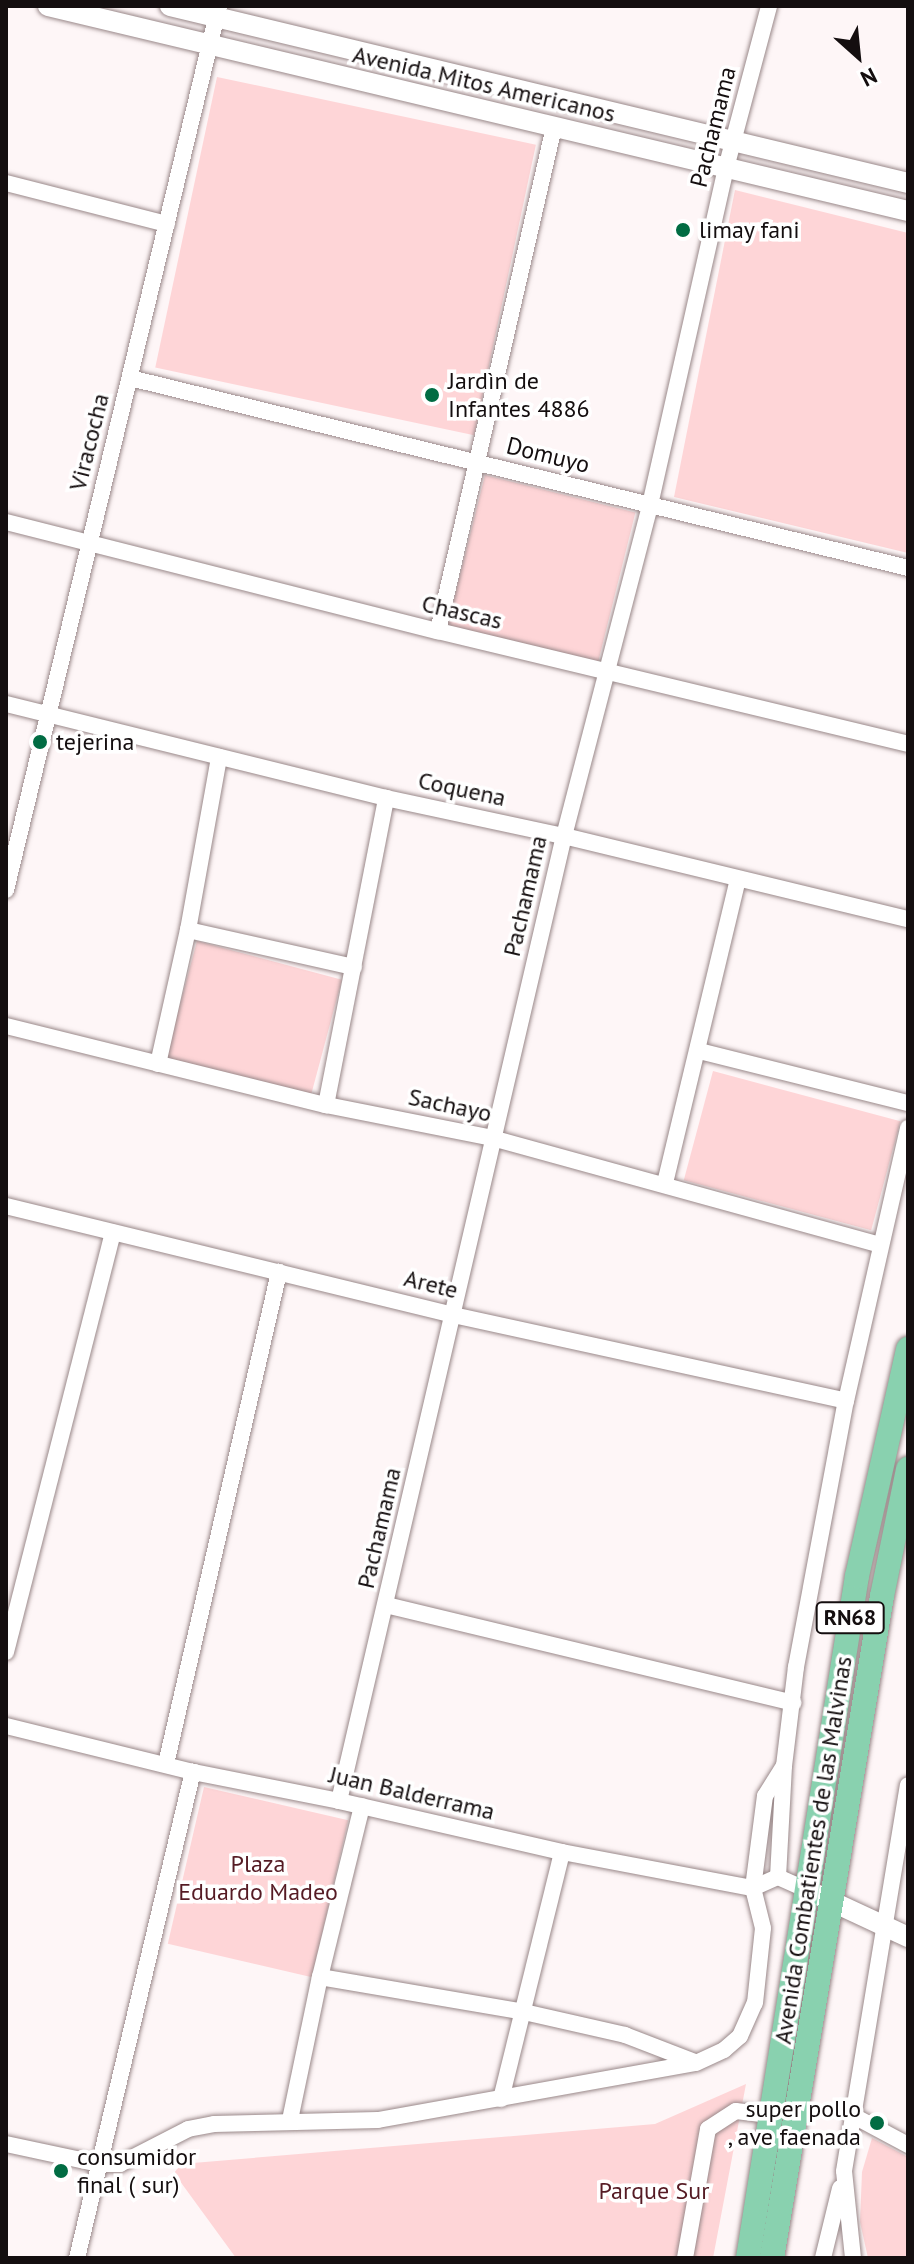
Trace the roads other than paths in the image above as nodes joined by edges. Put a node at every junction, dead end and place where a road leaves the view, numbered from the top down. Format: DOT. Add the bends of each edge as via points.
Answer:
graph roads {
  1 [pos="48,6"];
  2 [pos="170,6"];
  3 [pos="769,6"];
  4 [pos="218,12"];
  5 [pos="210,45"];
  6 [pos="554,127"];
  7 [pos="733,143"];
  8 [pos="726,168"];
  9 [pos="6,183"];
  10 [pos="908,183"];
  11 [pos="908,211"];
  12 [pos="167,224"];
  13 [pos="130,378"];
  14 [pos="479,463"];
  15 [pos="650,505"];
  16 [pos="6,522"];
  17 [pos="90,544"];
  18 [pos="908,568"];
  19 [pos="438,631"];
  20 [pos="608,671"];
  21 [pos="6,704"];
  22 [pos="46,713"];
  23 [pos="908,744"];
  24 [pos="219,757"];
  25 [pos="386,798"];
  26 [pos="564,836"];
  27 [pos="738,880"];
  28 [pos="6,890"];
  29 [pos="908,919"];
  30 [pos="188,930"];
  31 [pos="354,967"];
  32 [pos="6,1026"];
  33 [pos="699,1051"];
  34 [pos="158,1064"];
  35 [pos="908,1103"];
  36 [pos="326,1105"];
  37 [pos="908,1128"];
  38 [pos="492,1138"];
  39 [pos="665,1183"];
  40 [pos="6,1206"];
  41 [pos="113,1232"];
  42 [pos="881,1245"];
  43 [pos="279,1272"];
  44 [pos="453,1315"];
  45 [pos="908,1349"];
  46 [pos="846,1401"];
  47 [pos="908,1469"];
  48 [pos="386,1605"];
  49 [pos="6,1652"];
  50 [pos="793,1703"];
  51 [pos="6,1726"];
  52 [pos="166,1764"];
  53 [pos="784,1766"];
  54 [pos="193,1772"];
  55 [pos="908,1785"];
  56 [pos="339,1801"];
  57 [pos="362,1806"];
  58 [pos="562,1852"];
  59 [pos="778,1877"];
  60 [pos="753,1888"];
  61 [pos="805,1889"];
  62 [pos="831,1902"];
  63 [pos="884,1925"];
  64 [pos="908,1937"];
  65 [pos="320,1977"];
  66 [pos="524,2012"];
  67 [pos="696,2063"];
  68 [pos="501,2099"];
  69 [pos="770,2115"];
  70 [pos="852,2115"];
  71 [pos="290,2120"];
  72 [pos="6,2144"];
  73 [pos="908,2145"];
  74 [pos="99,2164"];
  75 [pos="844,2171"];
  76 [pos="77,2258"];
  77 [pos="685,2258"];
  78 [pos="748,2258"];
  79 [pos="772,2258"];
  80 [pos="823,2258"];
  81 [pos="853,2258"];
  1 -- 5 [label="street, Avenida Mitos Americanos"];
  2 -- 4 [label="street, Avenida Mitos Americanos"];
  3 -- 7 [label="street, Pachamama"];
  4 -- 5 [label="street, Viracocha"];
  4 -- 7 [label="street, Avenida Mitos Americanos"];
  5 -- 6 [label="street, Avenida Mitos Americanos"];
  5 -- 12 [label="street, Viracocha"];
  6 -- 8 [label="street, Avenida Mitos Americanos"];
  6 -- 14 [label="street"];
  7 -- 8 [label="street, Pachamama"];
  7 -- 10 [label="street, Avenida Mitos Americanos"];
  8 -- 11 [label="street, Avenida Mitos Americanos"];
  8 -- 15 [label="street, Pachamama"];
  9 -- 12 [label="street"];
  12 -- 13 [label="street, Viracocha"];
  13 -- 14 [label="street, Domuyo"];
  13 -- 17 [label="street, Viracocha"];
  14 -- 15 [label="street, Domuyo"];
  14 -- 19 [label="street"];
  15 -- 18 [label="street, Domuyo"];
  15 -- 20 [label="street, Pachamama"];
  16 -- 17 [label="street, Chascas"];
  17 -- 19 [label="street, Chascas"];
  17 -- 22 [label="street, Viracocha"];
  19 -- 20 [label="street, Chascas"];
  20 -- 23 [label="street, Chascas"];
  20 -- 26 [label="street, Pachamama"];
  21 -- 22 [label="street, Coquena"];
  22 -- 24 [label="street, Coquena"];
  22 -- 28 [label="street, Viracocha"];
  24 -- 25 [label="street, Coquena"];
  24 -- 30 [label="street"];
  25 -- 26 [label="street, Coquena"];
  25 -- 31 [label="street"];
  26 -- 27 [label="street, Coquena"];
  26 -- 38 [label="street, Pachamama"];
  27 -- 29 [label="street, Coquena"];
  27 -- 33 [label="street"];
  30 -- 31 [label="street"];
  30 -- 34 [label="street"];
  31 -- 36 [label="street"];
  32 -- 34 [label="street, Sachayo"];
  33 -- 35 [label="street"];
  33 -- 39 [label="street"];
  34 -- 36 [label="street, Sachayo"];
  36 -- 38 [label="street, Sachayo"];
  37 -- 42 [label="street"];
  38 -- 39 [label="street, Sachayo"];
  38 -- 44 [label="street, Pachamama"];
  39 -- 42 [label="street, Sachayo"];
  40 -- 41 [label="street, Arete"];
  41 -- 43 [label="street, Arete"];
  41 -- 49 [label="street"];
  42 -- 46 [label="street"];
  43 -- 44 [label="street, Arete"];
  43 -- 52 [label="street"];
  44 -- 46 [label="street, Arete"];
  44 -- 48 [label="street, Pachamama"];
  45 -- 61 [label="main road, Avenida Combatientes de las Malvinas / RN68" via="860,1560"];
  46 -- 50 [label="street"];
  47 -- 62 [label="main road, Avenida Combatientes de las Malvinas / RN68"];
  48 -- 50 [label="street"];
  48 -- 56 [label="street, Pachamama"];
  50 -- 53 [label="street"];
  51 -- 52 [label="street, Juan Balderrama"];
  52 -- 54 [label="street, Juan Balderrama"];
  53 -- 59 [label="street"];
  53 -- 60 [label="street" via="765,1796"];
  54 -- 56 [label="street, Juan Balderrama"];
  54 -- 74 [label="street"];
  55 -- 63 [label="street"];
  56 -- 57 [label="street, Juan Balderrama"];
  57 -- 58 [label="street, Juan Balderrama"];
  57 -- 65 [label="street"];
  58 -- 60 [label="street, Juan Balderrama"];
  58 -- 66 [label="street"];
  59 -- 60 [label="street"];
  59 -- 61 [label="street"];
  60 -- 67 [label="street" via="763,1928 755,2003 740,2036"];
  61 -- 62 [label="street"];
  61 -- 69 [label="main road, Avenida Combatientes de las Malvinas / RN68"];
  62 -- 63 [label="street"];
  62 -- 79 [label="main road, Avenida Combatientes de las Malvinas / RN68"];
  63 -- 64 [label="street"];
  63 -- 70 [label="street"];
  65 -- 66 [label="street"];
  65 -- 71 [label="street"];
  66 -- 67 [label="street" via="625,2035"];
  66 -- 68 [label="street"];
  67 -- 68 [label="street"];
  68 -- 71 [label="street" via="378,2120"];
  69 -- 77 [label="street" via="736,2111 708,2129"];
  69 -- 78 [label="main road, Avenida Combatientes de las Malvinas / RN68"];
  70 -- 73 [label="street"];
  70 -- 75 [label="street"];
  71 -- 74 [label="street" via="188,2129 120,2164"];
  72 -- 74 [label="street"];
  74 -- 76 [label="street"];
  75 -- 80 [label="street"];
  75 -- 81 [label="street"];
}
